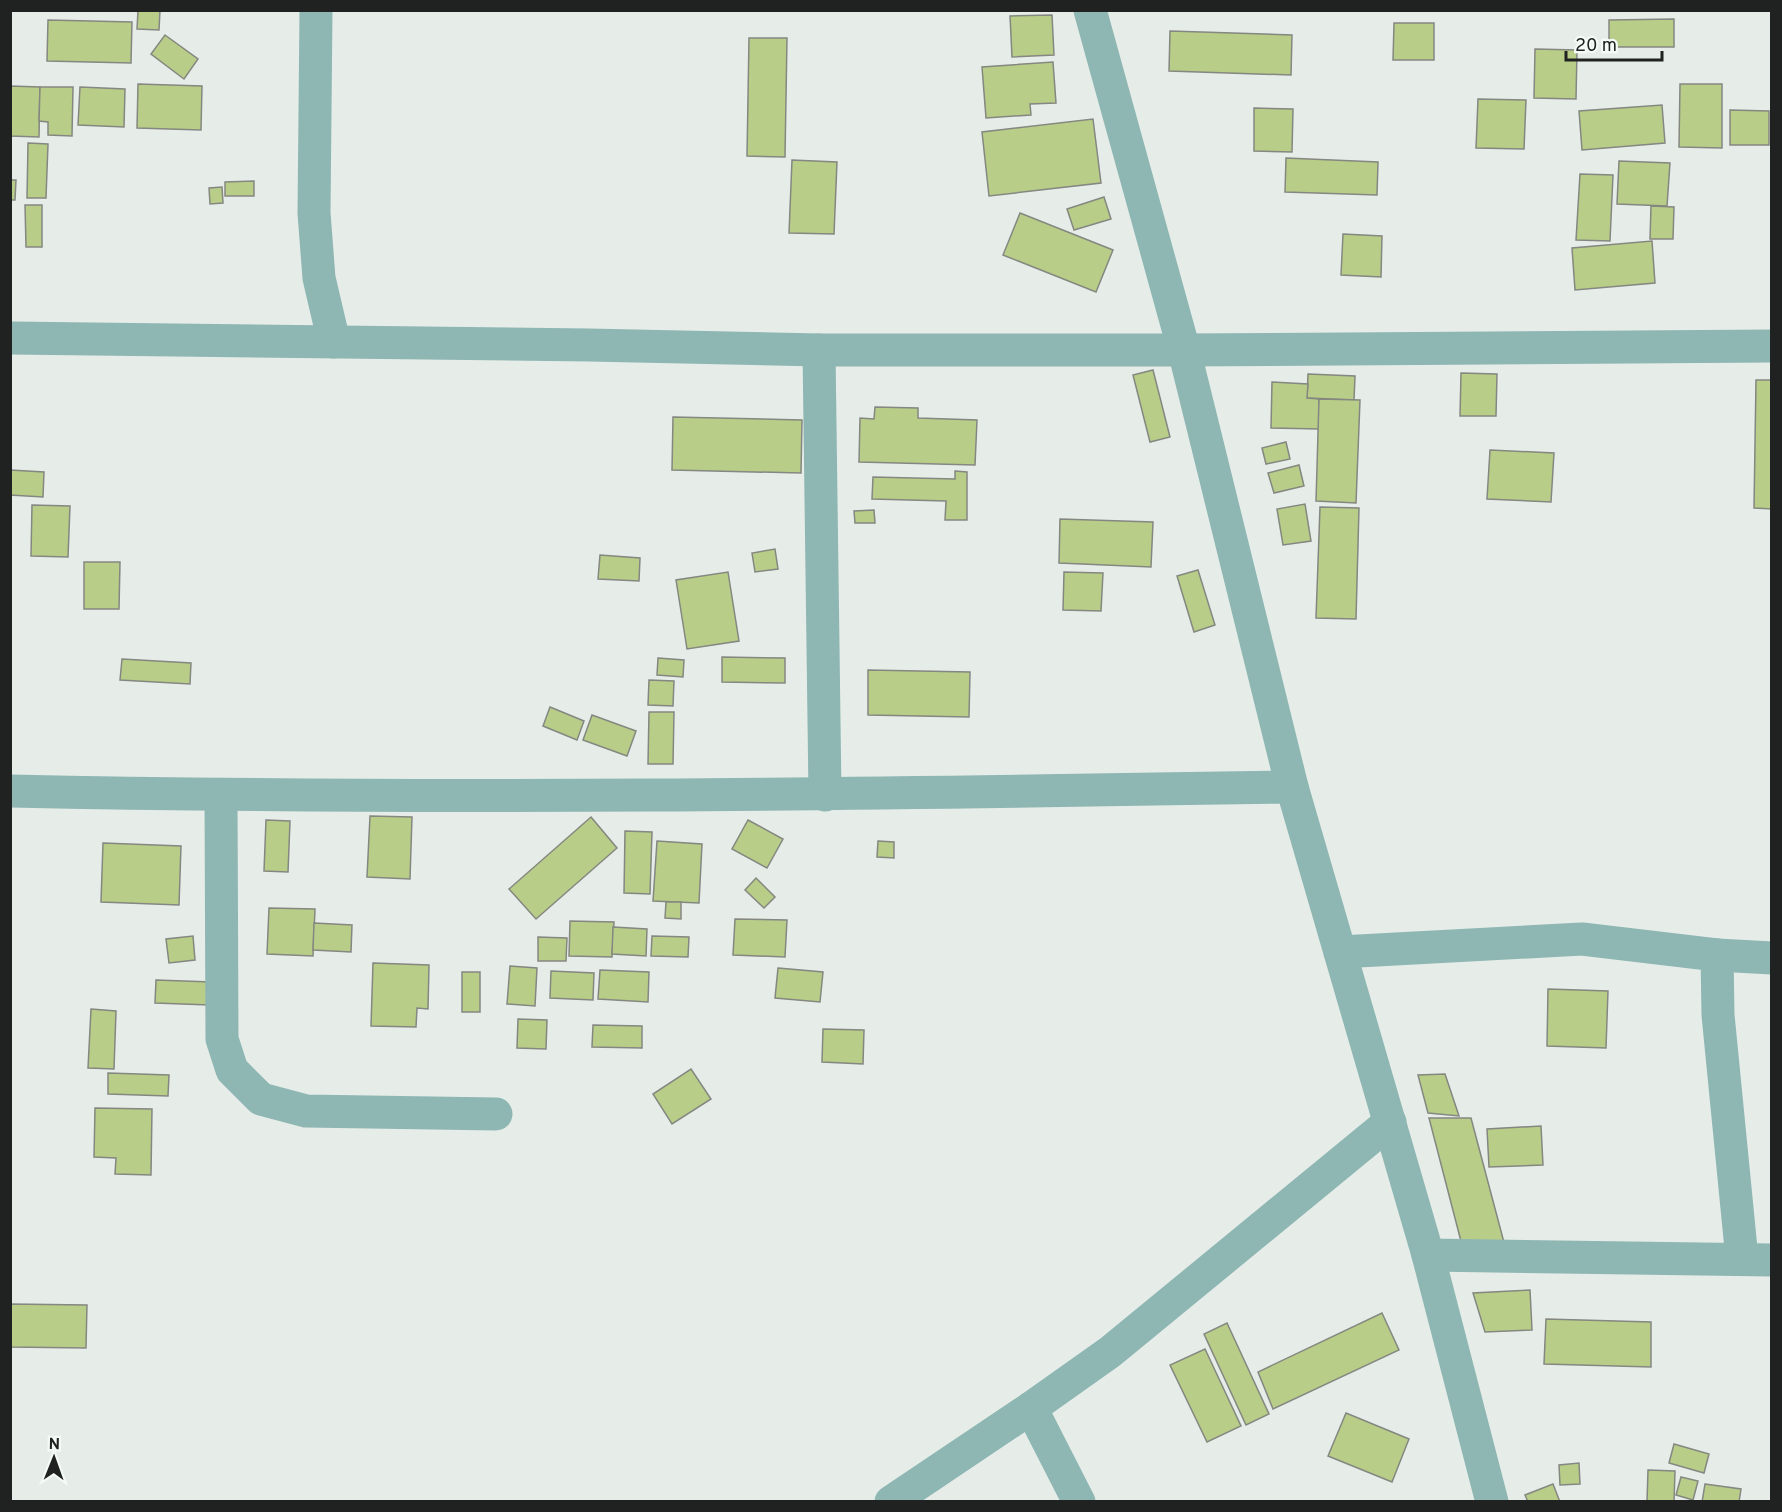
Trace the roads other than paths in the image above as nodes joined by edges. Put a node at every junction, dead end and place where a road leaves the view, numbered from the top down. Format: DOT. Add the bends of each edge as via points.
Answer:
graph roads {
  1 [pos="316,10"];
  2 [pos="1090,10"];
  3 [pos="10,338"];
  4 [pos="334,342"];
  5 [pos="1772,346"];
  6 [pos="819,350"];
  7 [pos="1184,350"];
  8 [pos="1292,787"];
  9 [pos="10,791"];
  10 [pos="221,795"];
  11 [pos="825,795"];
  12 [pos="1340,952"];
  13 [pos="1717,955"];
  14 [pos="1772,958"];
  15 [pos="496,1114"];
  16 [pos="1390,1122"];
  17 [pos="1428,1255"];
  18 [pos="1757,1260"];
  19 [pos="1031,1408"];
  20 [pos="891,1502"];
  21 [pos="1079,1502"];
  22 [pos="1492,1502"];
  1 -- 4 [label="street" via="314,213 319,278"];
  2 -- 7 [label="street"];
  3 -- 4 [label="street"];
  4 -- 6 [label="street"];
  5 -- 7 [label="street"];
  6 -- 7 [label="street"];
  6 -- 11 [label="street"];
  7 -- 8 [label="street"];
  8 -- 11 [label="street"];
  8 -- 12 [label="street"];
  9 -- 10 [label="street"];
  10 -- 11 [label="street"];
  10 -- 15 [label="street" via="222,1039 232,1070 261,1099 306,1111"];
  12 -- 13 [label="street" via="1582,939"];
  12 -- 16 [label="street"];
  13 -- 14 [label="street"];
  13 -- 18 [label="street" via="1718,1015"];
  16 -- 17 [label="street"];
  16 -- 19 [label="street" via="1110,1352"];
  17 -- 18 [label="street"];
  17 -- 22 [label="street"];
  19 -- 20 [label="street"];
  19 -- 21 [label="street"];
}
